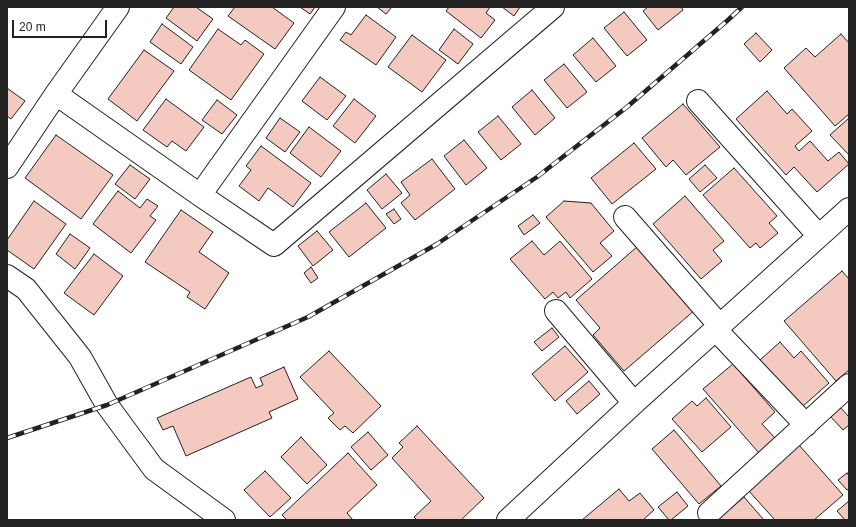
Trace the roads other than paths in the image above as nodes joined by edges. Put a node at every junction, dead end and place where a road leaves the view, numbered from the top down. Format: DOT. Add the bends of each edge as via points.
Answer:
graph roads {
  1 [pos="118,7"];
  2 [pos="334,7"];
  3 [pos="553,7"];
  4 [pos="56,94"];
  5 [pos="698,101"];
  6 [pos="7,167"];
  7 [pos="200,195"];
  8 [pos="849,209"];
  9 [pos="625,217"];
  10 [pos="819,236"];
  11 [pos="7,276"];
  12 [pos="556,311"];
  13 [pos="718,328"];
  14 [pos="849,385"];
  15 [pos="634,403"];
  16 [pos="806,425"];
  17 [pos="709,513"];
  18 [pos="224,520"];
  19 [pos="508,520"];
  1 -- 4 [label="street"];
  2 -- 7 [label="street"];
  3 -- 7 [label="street" via="274,244"];
  4 -- 6 [label="street"];
  4 -- 7 [label="street"];
  5 -- 10 [label="street"];
  8 -- 10 [label="street"];
  9 -- 13 [label="street"];
  10 -- 13 [label="street"];
  11 -- 18 [label="street" via="26,289 80,357 107,405 154,470"];
  12 -- 15 [label="street"];
  13 -- 15 [label="street"];
  13 -- 16 [label="street"];
  14 -- 16 [label="street"];
  15 -- 19 [label="street"];
  16 -- 17 [label="street"];
}
